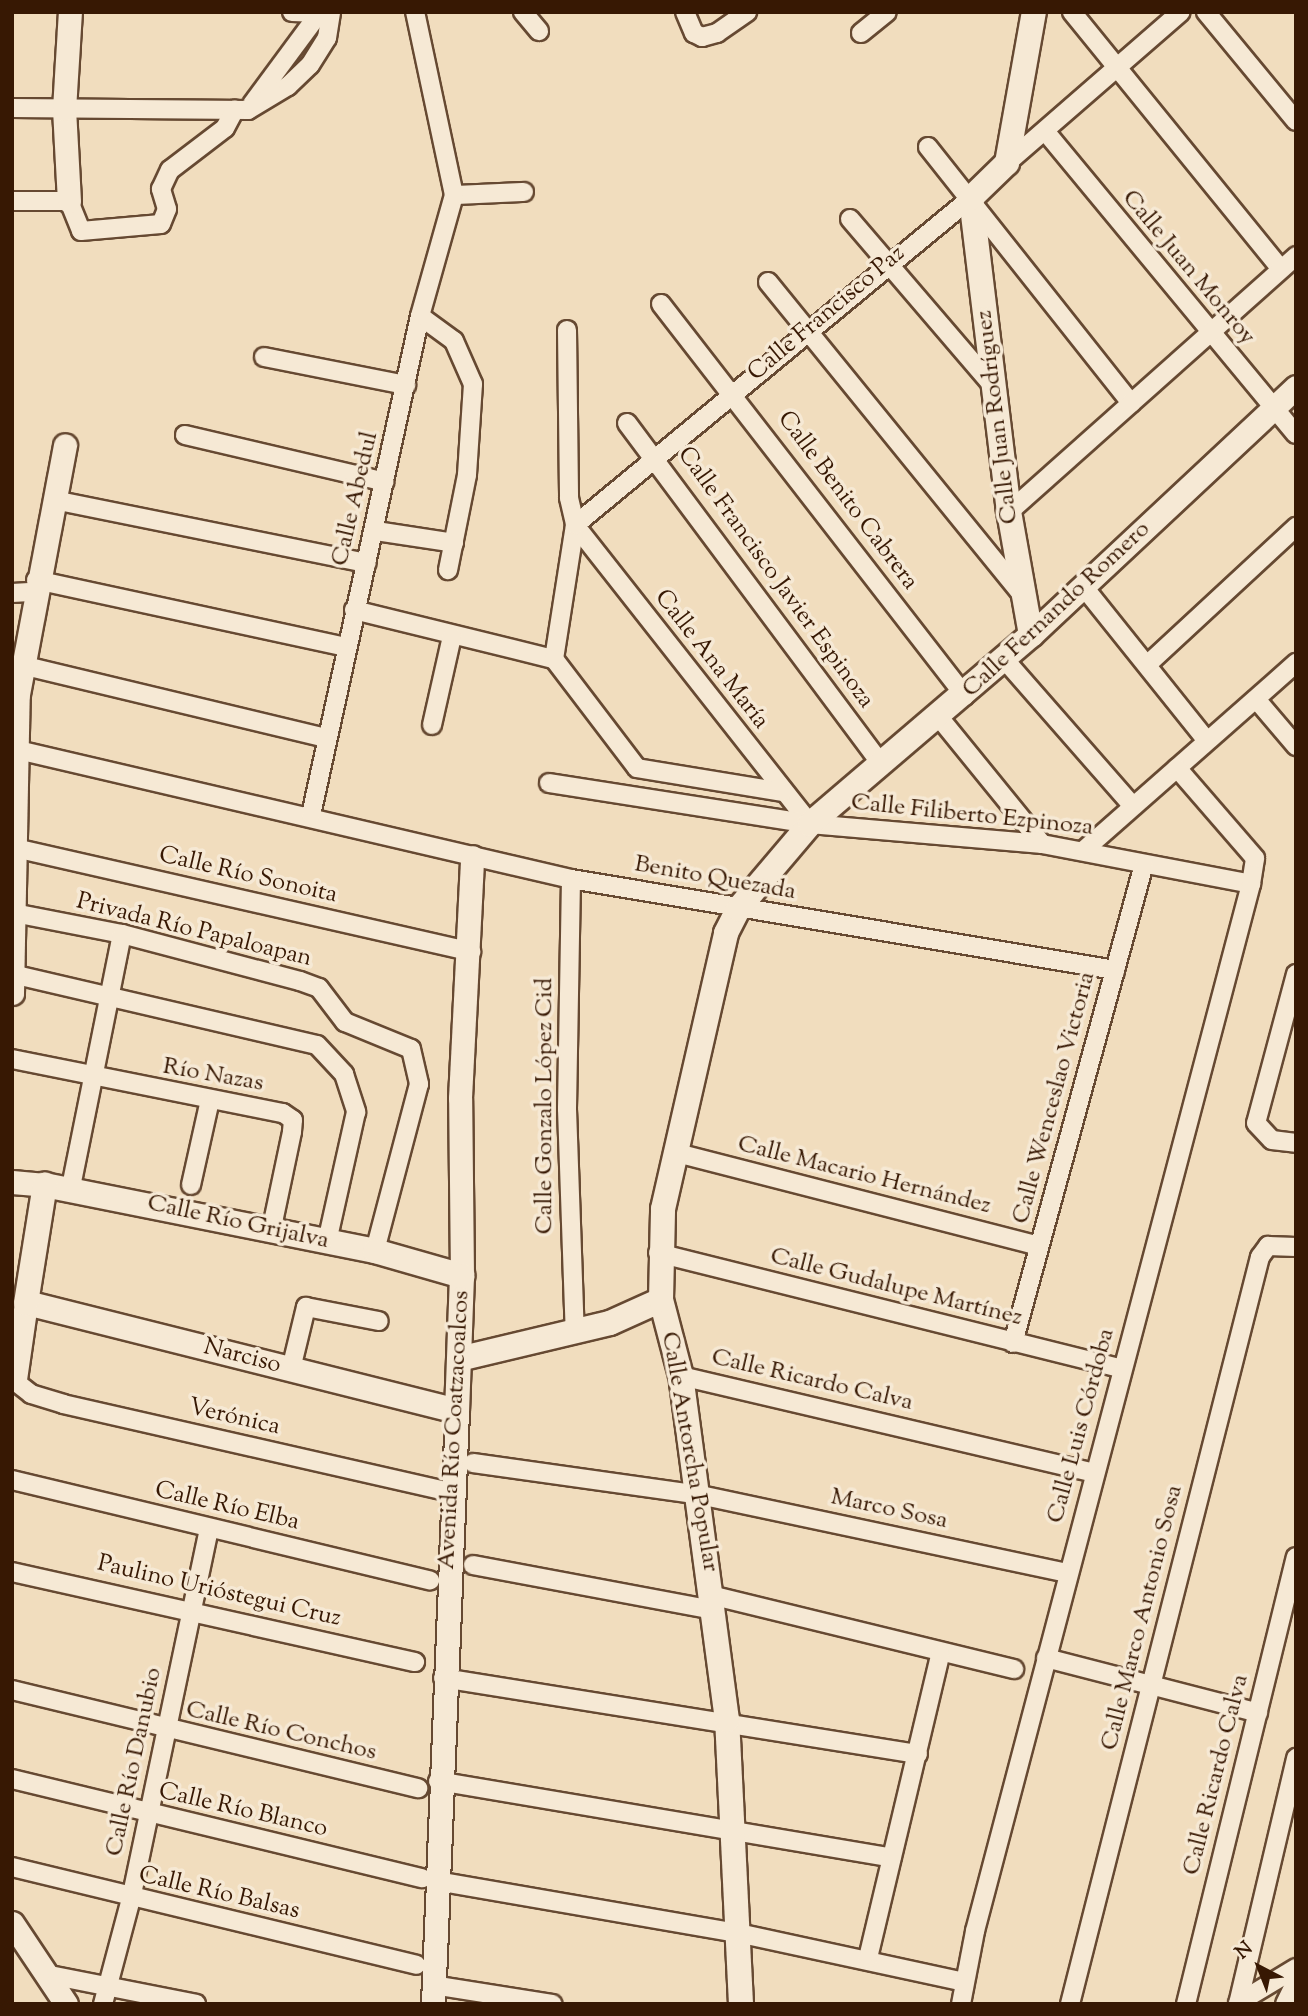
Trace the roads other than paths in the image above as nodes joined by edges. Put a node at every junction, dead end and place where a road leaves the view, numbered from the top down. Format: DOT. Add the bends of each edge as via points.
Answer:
graph roads {
  1 [pos="70,12"];
  2 [pos="292,12"];
  3 [pos="320,12"];
  4 [pos="331,12"];
  5 [pos="415,12"];
  6 [pos="523,12"];
  7 [pos="685,12"];
  8 [pos="747,12"];
  9 [pos="887,12"];
  10 [pos="1034,12"];
  11 [pos="1072,12"];
  12 [pos="1181,12"];
  13 [pos="1206,12"];
  14 [pos="539,31"];
  15 [pos="860,33"];
  16 [pos="1117,67"];
  17 [pos="12,108"];
  18 [pos="64,109"];
  19 [pos="242,109"];
  20 [pos="1296,121"];
  21 [pos="1045,131"];
  22 [pos="928,147"];
  23 [pos="1007,163"];
  24 [pos="524,192"];
  25 [pos="454,195"];
  26 [pos="971,198"];
  27 [pos="12,201"];
  28 [pos="69,201"];
  29 [pos="850,219"];
  30 [pos="1296,256"];
  31 [pos="886,264"];
  32 [pos="1281,269"];
  33 [pos="768,282"];
  34 [pos="661,304"];
  35 [pos="420,316"];
  36 [pos="808,328"];
  37 [pos="567,330"];
  38 [pos="1209,333"];
  39 [pos="264,357"];
  40 [pos="406,386"];
  41 [pos="1296,387"];
  42 [pos="997,390"];
  43 [pos="734,392"];
  44 [pos="1131,403"];
  45 [pos="1273,407"];
  46 [pos="627,423"];
  47 [pos="1296,434"];
  48 [pos="185,435"];
  49 [pos="65,445"];
  50 [pos="657,460"];
  51 [pos="384,482"];
  52 [pos="54,500"];
  53 [pos="1009,512"];
  54 [pos="575,525"];
  55 [pos="1296,527"];
  56 [pos="376,531"];
  57 [pos="454,543"];
  58 [pos="367,563"];
  59 [pos="449,570"];
  60 [pos="1083,586"];
  61 [pos="27,588"];
  62 [pos="1023,596"];
  63 [pos="355,610"];
  64 [pos="1031,635"];
  65 [pos="452,636"];
  66 [pos="345,647"];
  67 [pos="554,659"];
  68 [pos="1005,660"];
  69 [pos="1296,663"];
  70 [pos="1148,664"];
  71 [pos="26,666"];
  72 [pos="15,694"];
  73 [pos="965,696"];
  74 [pos="1256,699"];
  75 [pos="938,716"];
  76 [pos="432,724"];
  77 [pos="324,738"];
  78 [pos="1207,741"];
  79 [pos="1296,746"];
  80 [pos="18,750"];
  81 [pos="881,765"];
  82 [pos="1177,768"];
  83 [pos="549,783"];
  84 [pos="14,785"];
  85 [pos="782,792"];
  86 [pos="1132,805"];
  87 [pos="311,815"];
  88 [pos="810,824"];
  89 [pos="1042,844"];
  90 [pos="15,848"];
  91 [pos="1084,850"];
  92 [pos="472,857"];
  93 [pos="1143,865"];
  94 [pos="571,879"];
  95 [pos="1251,884"];
  96 [pos="13,885"];
  97 [pos="738,909"];
  98 [pos="13,913"];
  99 [pos="122,934"];
  100 [pos="471,952"];
  101 [pos="1115,970"];
  102 [pos="12,974"];
  103 [pos="1296,974"];
  104 [pos="12,986"];
  105 [pos="12,993"];
  106 [pos="112,996"];
  107 [pos="1287,1039"];
  108 [pos="12,1059"];
  109 [pos="95,1079"];
  110 [pos="210,1100"];
  111 [pos="1296,1143"];
  112 [pos="677,1153"];
  113 [pos="12,1182"];
  114 [pos="45,1185"];
  115 [pos="191,1185"];
  116 [pos="71,1187"];
  117 [pos="271,1231"];
  118 [pos="327,1242"];
  119 [pos="1040,1246"];
  120 [pos="1296,1247"];
  121 [pos="375,1251"];
  122 [pos="658,1253"];
  123 [pos="21,1276"];
  124 [pos="462,1276"];
  125 [pos="662,1300"];
  126 [pos="26,1303"];
  127 [pos="379,1321"];
  128 [pos="576,1333"];
  129 [pos="1013,1343"];
  130 [pos="463,1358"];
  131 [pos="291,1369"];
  132 [pos="1122,1369"];
  133 [pos="681,1376"];
  134 [pos="14,1379"];
  135 [pos="457,1411"];
  136 [pos="473,1463"];
  137 [pos="1095,1473"];
  138 [pos="12,1480"];
  139 [pos="451,1492"];
  140 [pos="699,1495"];
  141 [pos="209,1528"];
  142 [pos="1296,1558"];
  143 [pos="473,1565"];
  144 [pos="12,1572"];
  145 [pos="1068,1573"];
  146 [pos="430,1580"];
  147 [pos="714,1603"];
  148 [pos="192,1610"];
  149 [pos="940,1655"];
  150 [pos="1045,1658"];
  151 [pos="415,1662"];
  152 [pos="1014,1669"];
  153 [pos="443,1678"];
  154 [pos="1149,1689"];
  155 [pos="12,1690"];
  156 [pos="1258,1713"];
  157 [pos="727,1720"];
  158 [pos="166,1731"];
  159 [pos="918,1754"];
  160 [pos="1296,1758"];
  161 [pos="12,1779"];
  162 [pos="428,1785"];
  163 [pos="149,1814"];
  164 [pos="736,1829"];
  165 [pos="892,1858"];
  166 [pos="12,1867"];
  167 [pos="429,1880"];
  168 [pos="131,1899"];
  169 [pos="12,1923"];
  170 [pos="738,1933"];
  171 [pos="868,1958"];
  172 [pos="416,1965"];
  173 [pos="1296,1968"];
  174 [pos="50,1975"];
  175 [pos="1296,1981"];
  176 [pos="964,1982"];
  177 [pos="108,1985"];
  178 [pos="433,1995"];
  179 [pos="1238,2003"];
  180 [pos="66,2004"];
  181 [pos="103,2004"];
  182 [pos="196,2004"];
  183 [pos="553,2004"];
  184 [pos="741,2004"];
  185 [pos="961,2004"];
  186 [pos="1070,2004"];
  187 [pos="1186,2004"];
  188 [pos="1286,2004"];
  1 -- 18 [label="street"];
  2 -- 3 [label="street"];
  3 -- 19 [label="street"];
  4 -- 19 [label="street" via="327,37 310,65 288,86"];
  5 -- 25 [label="street"];
  6 -- 14 [label="street"];
  7 -- 8 [label="street" via="694,33 717,33"];
  9 -- 15 [label="street"];
  10 -- 23 [label="main road"];
  11 -- 16 [label="street"];
  12 -- 16 [label="street, Calle Francisco Paz"];
  13 -- 20 [label="street"];
  16 -- 21 [label="street, Calle Francisco Paz"];
  16 -- 32 [label="street"];
  17 -- 18 [label="street"];
  18 -- 19 [label="street"];
  18 -- 28 [label="street"];
  19 -- 28 [label="street" via="225,128 170,170 160,189 167,209 162,224 81,231"];
  21 -- 23 [label="street, Calle Francisco Paz"];
  21 -- 38 [label="street, Calle Juan Monroy"];
  22 -- 26 [label="street"];
  23 -- 26 [label="main road, Calle Francisco Paz"];
  24 -- 25 [label="street"];
  25 -- 35 [label="street, Calle Abedul"];
  26 -- 31 [label="street, Calle Francisco Paz"];
  26 -- 42 [label="main road, Calle Juan Rodríguez"];
  26 -- 44 [label="street"];
  27 -- 28 [label="street"];
  29 -- 31 [label="street"];
  30 -- 32 [label="street"];
  31 -- 36 [label="street, Calle Francisco Paz"];
  31 -- 42 [label="street"];
  32 -- 38 [label="street"];
  33 -- 36 [label="street"];
  34 -- 43 [label="street, Calle Benito Cabrera"];
  35 -- 40 [label="street, Calle Abedul"];
  35 -- 57 [label="street" via="454,341 472,384 473,424"];
  36 -- 43 [label="street, Calle Francisco Paz"];
  36 -- 62 [label="street"];
  37 -- 54 [label="street" via="569,498"];
  38 -- 44 [label="street"];
  38 -- 45 [label="street, Calle Juan Monroy"];
  39 -- 40 [label="street"];
  40 -- 51 [label="street, Calle Abedul"];
  41 -- 45 [label="street, Calle Fernando Romero"];
  42 -- 53 [label="main road, Calle Juan Rodríguez"];
  43 -- 50 [label="street, Calle Francisco Paz"];
  43 -- 73 [label="street, Calle Benito Cabrera"];
  44 -- 53 [label="street"];
  45 -- 47 [label="street, Calle Juan Monroy"];
  45 -- 60 [label="street, Calle Fernando Romero"];
  46 -- 50 [label="street, Calle Francisco Javier Espinoza"];
  48 -- 51 [label="street"];
  49 -- 52 [label="street"];
  50 -- 54 [label="street, Calle Francisco Paz"];
  50 -- 81 [label="street, Calle Francisco Javier Espinoza"];
  51 -- 56 [label="street, Calle Abedul"];
  52 -- 58 [label="street"];
  52 -- 61 [label="street"];
  53 -- 62 [label="main road, Calle Juan Rodríguez"];
  54 -- 67 [label="street"];
  54 -- 85 [label="street, Calle Ana María"];
  55 -- 70 [label="street"];
  56 -- 57 [label="street"];
  56 -- 58 [label="street, Calle Abedul"];
  57 -- 59 [label="street"];
  58 -- 63 [label="street, Calle Abedul"];
  60 -- 64 [label="street, Calle Fernando Romero"];
  60 -- 70 [label="street"];
  61 -- 66 [label="street"];
  61 -- 71 [label="street"];
  62 -- 64 [label="main road, Calle Juan Rodríguez"];
  63 -- 65 [label="street"];
  63 -- 66 [label="street, Calle Abedul"];
  64 -- 68 [label="main road, Calle Fernando Romero"];
  65 -- 67 [label="street"];
  65 -- 76 [label="street"];
  66 -- 77 [label="street, Calle Abedul"];
  67 -- 85 [label="street" via="638,768"];
  68 -- 73 [label="main road, Calle Fernando Romero"];
  68 -- 86 [label="street"];
  69 -- 74 [label="street"];
  70 -- 78 [label="street"];
  71 -- 72 [label="street"];
  71 -- 77 [label="street"];
  72 -- 80 [label="street"];
  73 -- 75 [label="main road, Calle Fernando Romero"];
  74 -- 78 [label="street"];
  74 -- 79 [label="street"];
  75 -- 81 [label="main road, Calle Fernando Romero"];
  75 -- 89 [label="street"];
  77 -- 87 [label="street, Calle Abedul"];
  78 -- 82 [label="street"];
  80 -- 84 [label="street"];
  80 -- 87 [label="street, Benito Quezada"];
  81 -- 88 [label="main road, Calle Fernando Romero"];
  82 -- 86 [label="street"];
  82 -- 95 [label="street, Calle Luis Córdoba" via="1255,859"];
  83 -- 88 [label="street, Calle Filiberto Ezpinoza"];
  84 -- 90 [label="street"];
  85 -- 88 [label="street, Calle Ana María"];
  86 -- 91 [label="street"];
  87 -- 92 [label="street, Benito Quezada"];
  88 -- 89 [label="street, Calle Filiberto Ezpinoza"];
  88 -- 97 [label="main road, Calle Fernando Romero"];
  89 -- 91 [label="street, Calle Filiberto Ezpinoza"];
  90 -- 96 [label="street"];
  90 -- 100 [label="street, Calle Río Sonoita"];
  91 -- 93 [label="street, Calle Filiberto Ezpinoza"];
  92 -- 94 [label="street, Benito Quezada"];
  92 -- 100 [label="street, Avenida Río Coatzacoalcos"];
  93 -- 95 [label="street, Calle Filiberto Ezpinoza"];
  93 -- 101 [label="street, Calle Wenceslao Victoria"];
  94 -- 97 [label="street, Benito Quezada"];
  94 -- 128 [label="street, Calle Gonzalo López Cid" via="567,1109"];
  95 -- 132 [label="street, Calle Luis Córdoba"];
  96 -- 98 [label="street"];
  97 -- 101 [label="street, Benito Quezada"];
  97 -- 112 [label="main road, Calle Antorcha Popular" via="726,933"];
  98 -- 99 [label="street, Privada Río Papaloapan"];
  98 -- 102 [label="street"];
  99 -- 106 [label="street"];
  99 -- 121 [label="street, Privada Río Papaloapan" via="319,988 345,1023 411,1049 419,1084"];
  100 -- 124 [label="street, Avenida Río Coatzacoalcos" via="460,1098"];
  101 -- 119 [label="street, Calle Wenceslao Victoria"];
  102 -- 104 [label="street"];
  102 -- 106 [label="street"];
  103 -- 107 [label="street"];
  104 -- 105 [label="street"];
  106 -- 109 [label="street"];
  106 -- 118 [label="street" via="317,1045 344,1074 356,1112"];
  107 -- 111 [label="street" via="1256,1123 1265,1136"];
  108 -- 109 [label="street, Río Nazas"];
  109 -- 110 [label="street, Río Nazas"];
  109 -- 116 [label="street"];
  110 -- 115 [label="street"];
  110 -- 117 [label="street, Río Nazas" via="283,1113 293,1120"];
  112 -- 119 [label="street, Calle Macario Hernández"];
  112 -- 122 [label="main road, Calle Antorcha Popular"];
  113 -- 114 [label="street, Calle Río Grijalva"];
  114 -- 116 [label="main road, Calle Río Grijalva"];
  114 -- 123 [label="main road"];
  116 -- 117 [label="main road, Calle Río Grijalva"];
  117 -- 118 [label="main road, Calle Río Grijalva"];
  118 -- 121 [label="main road, Calle Río Grijalva"];
  119 -- 129 [label="street, Calle Wenceslao Victoria"];
  120 -- 154 [label="street, Calle Marco Antonio Sosa" via="1268,1246 1260,1257"];
  121 -- 124 [label="main road, Calle Río Grijalva"];
  122 -- 125 [label="main road, Calle Antorcha Popular"];
  122 -- 129 [label="street, Calle Gudalupe Martínez"];
  123 -- 126 [label="main road"];
  124 -- 130 [label="main road, Avenida Río Coatzacoalcos"];
  125 -- 128 [label="main road"];
  125 -- 133 [label="main road, Calle Antorcha Popular"];
  126 -- 131 [label="main road, Narciso"];
  126 -- 134 [label="street"];
  127 -- 131 [label="street" via="306,1307"];
  128 -- 130 [label="main road"];
  129 -- 132 [label="street, Calle Gudalupe Martínez"];
  130 -- 135 [label="main road, Avenida Río Coatzacoalcos"];
  131 -- 135 [label="main road, Narciso"];
  132 -- 137 [label="street, Calle Luis Córdoba"];
  133 -- 137 [label="street, Calle Ricardo Calva"];
  133 -- 140 [label="main road, Calle Antorcha Popular"];
  134 -- 139 [label="street, Verónica" via="31,1394 63,1404"];
  135 -- 139 [label="street, Avenida Río Coatzacoalcos"];
  136 -- 140 [label="street, Marco Sosa"];
  137 -- 145 [label="street, Calle Luis Córdoba"];
  138 -- 141 [label="street, Calle Río Elba"];
  139 -- 153 [label="street, Avenida Río Coatzacoalcos"];
  140 -- 145 [label="street, Marco Sosa"];
  140 -- 147 [label="main road, Calle Antorcha Popular"];
  141 -- 146 [label="street, Calle Río Elba"];
  141 -- 148 [label="street, Calle Río Danubio"];
  142 -- 156 [label="street, Calle Ricardo Calva"];
  143 -- 147 [label="street"];
  144 -- 148 [label="street, Paulino Urióstegui Cruz"];
  145 -- 150 [label="street, Calle Luis Córdoba"];
  147 -- 149 [label="street"];
  147 -- 157 [label="main road, Calle Antorcha Popular"];
  148 -- 151 [label="street, Paulino Urióstegui Cruz"];
  148 -- 158 [label="street, Calle Río Danubio"];
  149 -- 152 [label="street"];
  149 -- 159 [label="street"];
  150 -- 154 [label="street"];
  150 -- 176 [label="street, Calle Luis Córdoba"];
  153 -- 157 [label="street"];
  153 -- 162 [label="street, Avenida Río Coatzacoalcos"];
  154 -- 156 [label="street"];
  154 -- 186 [label="street, Calle Marco Antonio Sosa"];
  155 -- 158 [label="street, Calle Río Conchos"];
  156 -- 187 [label="street, Calle Ricardo Calva"];
  157 -- 159 [label="street"];
  157 -- 164 [label="main road, Calle Antorcha Popular"];
  158 -- 162 [label="street, Calle Río Conchos"];
  158 -- 163 [label="street, Calle Río Danubio"];
  159 -- 165 [label="street"];
  160 -- 179 [label="street"];
  161 -- 163 [label="street, Calle Río Blanco"];
  162 -- 164 [label="street, Calle Río Conchos"];
  162 -- 167 [label="street, Avenida Río Coatzacoalcos"];
  163 -- 167 [label="street, Calle Río Blanco"];
  163 -- 168 [label="street, Calle Río Danubio"];
  164 -- 165 [label="street, Calle Río Conchos"];
  164 -- 170 [label="main road, Calle Antorcha Popular"];
  165 -- 171 [label="street"];
  166 -- 168 [label="street, Calle Río Balsas"];
  167 -- 170 [label="street, Calle Río Blanco"];
  167 -- 178 [label="street, Avenida Río Coatzacoalcos"];
  168 -- 172 [label="street, Calle Río Balsas"];
  168 -- 177 [label="street, Calle Río Danubio"];
  169 -- 174 [label="street"];
  170 -- 171 [label="street, Calle Río Blanco"];
  170 -- 184 [label="main road, Calle Antorcha Popular"];
  171 -- 176 [label="street, Calle Río Blanco"];
  173 -- 179 [label="street"];
  174 -- 177 [label="street"];
  174 -- 180 [label="street"];
  175 -- 188 [label="street"];
  176 -- 185 [label="street, Calle Luis Córdoba"];
  177 -- 181 [label="street, Calle Río Danubio"];
  177 -- 182 [label="street"];
  178 -- 183 [label="street"];
}
